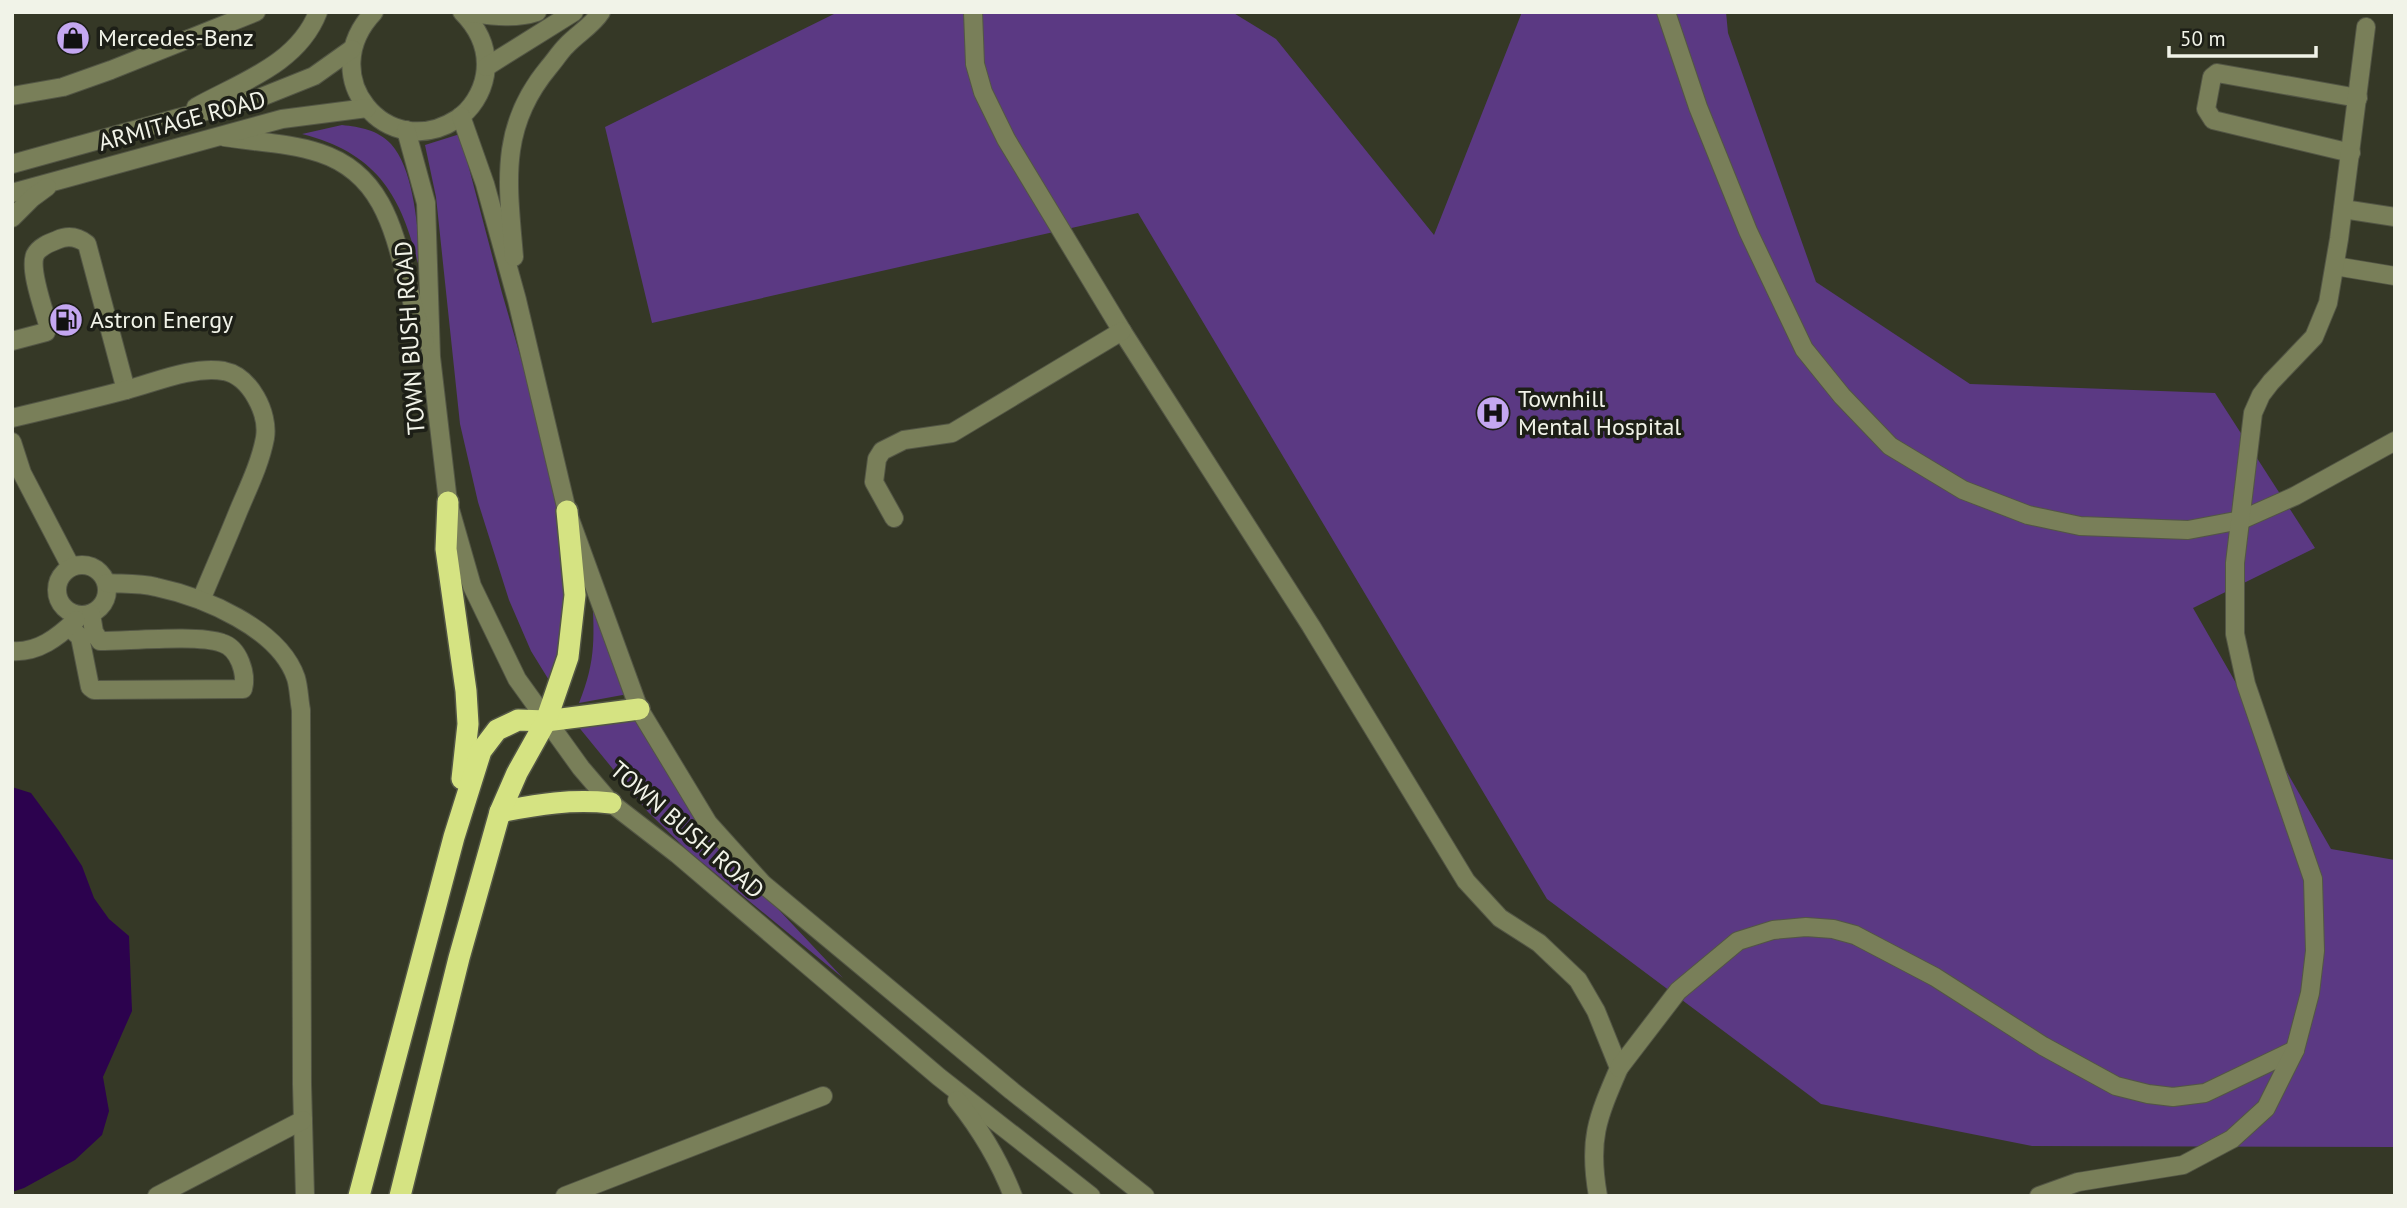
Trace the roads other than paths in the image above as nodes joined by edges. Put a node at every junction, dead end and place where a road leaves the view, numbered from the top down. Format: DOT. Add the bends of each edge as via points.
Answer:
graph roads {
  1 [pos="256,12"];
  2 [pos="318,12"];
  3 [pos="463,12"];
  4 [pos="537,12"];
  5 [pos="574,12"];
  6 [pos="601,12"];
  7 [pos="973,12"];
  8 [pos="1666,12"];
  9 [pos="368,16"];
  10 [pos="2366,27"];
  11 [pos="352,49"];
  12 [pos="486,67"];
  13 [pos="12,96"];
  14 [pos="2358,98"];
  15 [pos="367,108"];
  16 [pos="461,116"];
  17 [pos="178,118"];
  18 [pos="406,130"];
  19 [pos="217,136"];
  20 [pos="2351,153"];
  21 [pos="16,160"];
  22 [pos="55,181"];
  23 [pos="12,193"];
  24 [pos="2343,209"];
  25 [pos="2395,217"];
  26 [pos="12,218"];
  27 [pos="2334,266"];
  28 [pos="2395,276"];
  29 [pos="517,300"];
  30 [pos="1122,331"];
  31 [pos="12,341"];
  32 [pos="431,357"];
  33 [pos="127,390"];
  34 [pos="12,418"];
  35 [pos="2395,441"];
  36 [pos="12,442"];
  37 [pos="17,472"];
  38 [pos="448,502"];
  39 [pos="567,511"];
  40 [pos="894,518"];
  41 [pos="2241,520"];
  42 [pos="71,567"];
  43 [pos="107,583"];
  44 [pos="201,600"];
  45 [pos="80,619"];
  46 [pos="12,651"];
  47 [pos="639,709"];
  48 [pos="546,721"];
  49 [pos="611,803"];
  50 [pos="500,812"];
  51 [pos="454,837"];
  52 [pos="2295,1050"];
  53 [pos="1619,1068"];
  54 [pos="939,1077"];
  55 [pos="823,1096"];
  56 [pos="303,1120"];
  57 [pos="1120,1178"];
  58 [pos="157,1196"];
  59 [pos="304,1196"];
  60 [pos="359,1196"];
  61 [pos="400,1196"];
  62 [pos="565,1196"];
  63 [pos="1013,1196"];
  64 [pos="1091,1196"];
  65 [pos="1136,1196"];
  66 [pos="1145,1196"];
  67 [pos="1598,1196"];
  68 [pos="2039,1196"];
  1 -- 13 [label="street" via="62,88"];
  2 -- 17 [label="street" via="301,42 284,58"];
  3 -- 4 [label="street" via="508,17"];
  3 -- 12 [label="street" via="481,37"];
  5 -- 12 [label="street"];
  6 -- 29 [label="street" via="543,74 512,138 507,176"];
  7 -- 30 [label="street" via="975,64 983,92 1006,139"];
  8 -- 41 [label="street" via="1748,231 1804,349 1891,446 1963,490 2028,515 2080,527 2188,530"];
  9 -- 11 [label="street"];
  10 -- 14 [label="street"];
  11 -- 15 [label="street" via="352,80"];
  11 -- 17 [label="street, ARMITAGE ROAD" via="295,85"];
  12 -- 16 [label="street" via="479,94"];
  14 -- 20 [label="street"];
  14 -- 20 [label="street" via="2217,73 2212,76 2206,109 2213,120"];
  15 -- 18 [label="street" via="391,126"];
  15 -- 19 [label="street, ARMITAGE ROAD" via="282,119"];
  16 -- 18 [label="street" via="435,129"];
  16 -- 29 [label="street, TOWN BUSH ROAD"];
  17 -- 21 [label="street, ARMITAGE ROAD"];
  18 -- 32 [label="street, TOWN BUSH ROAD" via="426,203"];
  19 -- 22 [label="street, ARMITAGE ROAD"];
  19 -- 32 [label="street" via="318,153 337,161 371,189 391,223"];
  20 -- 24 [label="street"];
  22 -- 23 [label="street, ARMITAGE ROAD"];
  22 -- 26 [label="street"];
  24 -- 25 [label="street"];
  24 -- 27 [label="street"];
  27 -- 28 [label="street"];
  27 -- 41 [label="street" via="2320,326 2271,382 2253,413"];
  29 -- 39 [label="street, TOWN BUSH ROAD"];
  30 -- 40 [label="street" via="952,433 904,440 881,451 874,482"];
  30 -- 53 [label="street" via="1311,626 1466,881 1500,918 1539,943 1578,980"];
  31 -- 33 [label="street" via="46,332 48,326 35,256 42,246 64,237 79,238 87,244"];
  32 -- 38 [label="street, TOWN BUSH ROAD"];
  33 -- 34 [label="street"];
  33 -- 44 [label="street" via="205,371 228,372 246,383 265,419 266,434 253,478"];
  35 -- 41 [label="street"];
  36 -- 37 [label="street"];
  37 -- 42 [label="street"];
  38 -- 48 [label="street, TOWN BUSH ROAD" via="472,586 517,679"];
  38 -- 51 [label="highway" via="446,550 468,723"];
  39 -- 47 [label="street, TOWN BUSH ROAD"];
  39 -- 48 [label="highway" via="574,616 568,657"];
  41 -- 52 [label="street" via="2235,563 2235,634 2246,684 2314,879 2315,951"];
  42 -- 43 [label="street" via="93,567"];
  42 -- 45 [label="street" via="59,578 57,595 65,609"];
  43 -- 44 [label="street" via="154,586"];
  43 -- 45 [label="street" via="105,602"];
  44 -- 56 [label="street" via="255,628 282,654 296,678 301,710"];
  45 -- 45 [label="street" via="100,641 222,642 233,648 239,659 243,690 94,690"];
  45 -- 46 [label="street" via="39,648"];
  47 -- 48 [label="highway"];
  47 -- 57 [label="street, TOWN BUSH ROAD" via="708,823 763,884"];
  48 -- 49 [label="street, TOWN BUSH ROAD"];
  48 -- 50 [label="highway"];
  48 -- 51 [label="highway" via="518,720 490,737 470,781"];
  49 -- 50 [label="highway" via="541,803"];
  49 -- 54 [label="street, TOWN BUSH ROAD"];
  50 -- 61 [label="highway"];
  51 -- 60 [label="highway"];
  52 -- 53 [label="street" via="2206,1093 2173,1097 2116,1086 1935,977 1855,935 1806,927 1773,930 1738,941 1678,991"];
  52 -- 68 [label="street" via="2266,1108 2232,1139 2183,1165 2078,1182"];
  53 -- 67 [label="street" via="1598,1116 1593,1151"];
  54 -- 63 [label="street" via="986,1137"];
  54 -- 64 [label="street, TOWN BUSH ROAD"];
  55 -- 62 [label="street"];
  56 -- 58 [label="street"];
  56 -- 59 [label="street"];
  57 -- 65 [label="street"];
  57 -- 66 [label="street, TOWN BUSH ROAD"];
}
